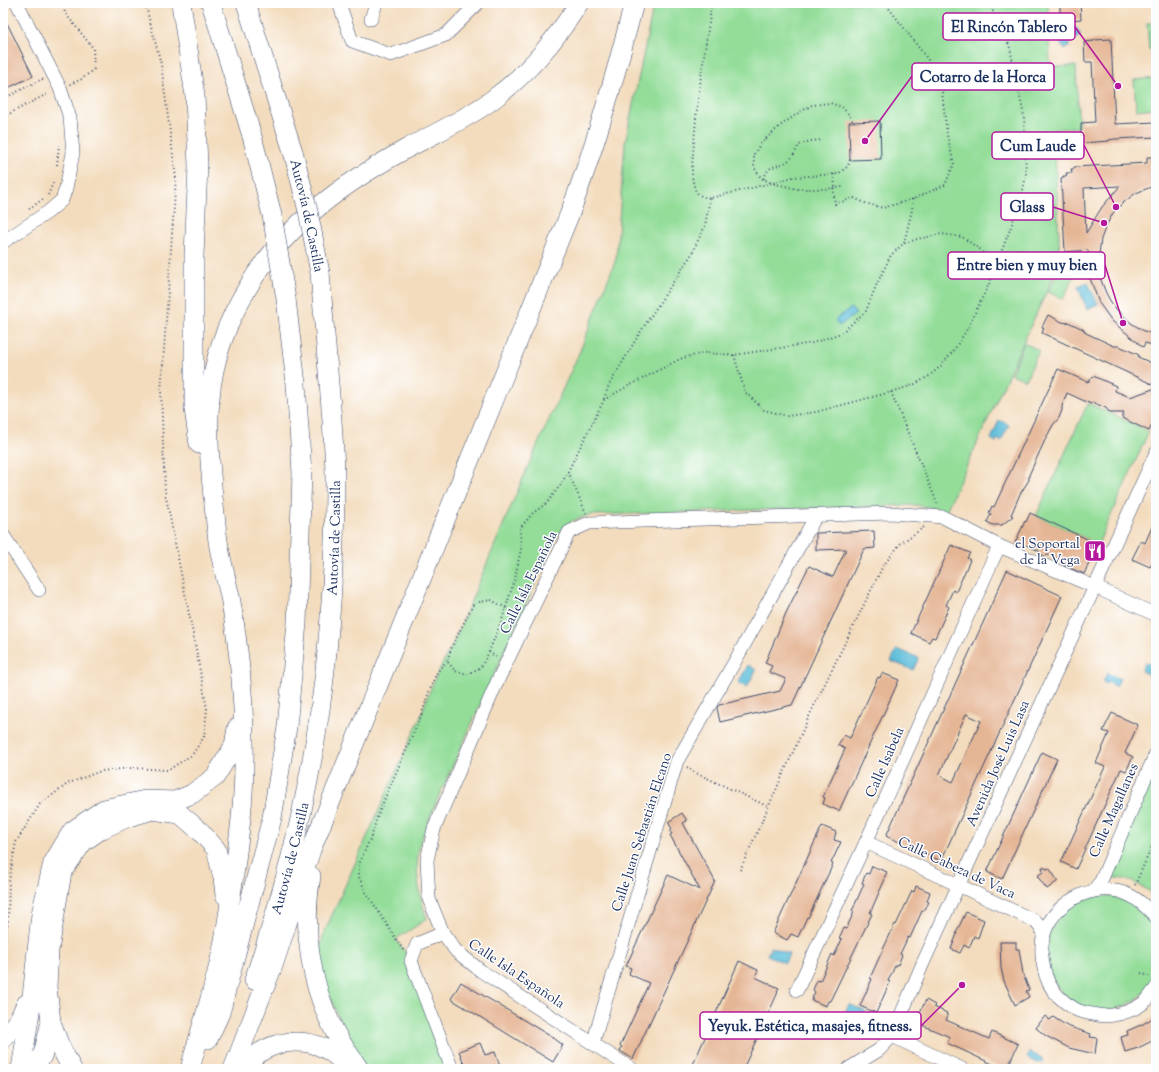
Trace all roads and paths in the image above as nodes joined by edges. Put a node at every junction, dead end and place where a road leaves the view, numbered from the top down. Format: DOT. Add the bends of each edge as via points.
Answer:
graph roads {
  1 [pos="17,3"];
  2 [pos="62,3"];
  3 [pos="145,3"];
  4 [pos="181,3"];
  5 [pos="211,3"];
  6 [pos="246,3"];
  7 [pos="339,3"];
  8 [pos="376,3"];
  9 [pos="478,3"];
  10 [pos="579,3"];
  11 [pos="634,3"];
  12 [pos="712,3"];
  13 [pos="885,3"];
  14 [pos="988,3"];
  15 [pos="371,19"];
  16 [pos="45,86"];
  17 [pos="55,91"];
  18 [pos="3,99"];
  19 [pos="3,117"];
  20 [pos="853,122"];
  21 [pos="60,140"];
  22 [pos="822,140"];
  23 [pos="850,160"];
  24 [pos="57,166"];
  25 [pos="834,174"];
  26 [pos="764,179"];
  27 [pos="55,180"];
  28 [pos="772,183"];
  29 [pos="843,187"];
  30 [pos="834,188"];
  31 [pos="710,198"];
  32 [pos="913,199"];
  33 [pos="26,211"];
  34 [pos="3,242"];
  35 [pos="903,244"];
  36 [pos="990,282"];
  37 [pos="734,354"];
  38 [pos="891,392"];
  39 [pos="604,400"];
  40 [pos="1156,453"];
  41 [pos="568,472"];
  42 [pos="816,516"];
  43 [pos="943,517"];
  44 [pos="589,523"];
  45 [pos="3,535"];
  46 [pos="218,542"];
  47 [pos="999,546"];
  48 [pos="1095,587"];
  49 [pos="39,590"];
  50 [pos="506,608"];
  51 [pos="1156,615"];
  52 [pos="447,661"];
  53 [pos="242,695"];
  54 [pos="1156,753"];
  55 [pos="677,761"];
  56 [pos="333,795"];
  57 [pos="769,807"];
  58 [pos="1156,837"];
  59 [pos="866,842"];
  60 [pos="740,870"];
  61 [pos="959,886"];
  62 [pos="1100,887"];
  63 [pos="1130,896"];
  64 [pos="1154,913"];
  65 [pos="228,918"];
  66 [pos="1047,927"];
  67 [pos="443,933"];
  68 [pos="3,961"];
  69 [pos="411,961"];
  70 [pos="1141,973"];
  71 [pos="1156,979"];
  72 [pos="1156,988"];
  73 [pos="33,990"];
  74 [pos="797,990"];
  75 [pos="51,1022"];
  76 [pos="892,1036"];
  77 [pos="3,1039"];
  78 [pos="593,1043"];
  79 [pos="21,1069"];
  80 [pos="34,1069"];
  81 [pos="72,1069"];
  82 [pos="190,1069"];
  83 [pos="194,1069"];
  84 [pos="221,1069"];
  85 [pos="233,1069"];
  86 [pos="243,1069"];
  87 [pos="347,1069"];
  88 [pos="358,1069"];
  89 [pos="452,1069"];
  90 [pos="632,1069"];
  91 [pos="848,1069"];
  92 [pos="962,1069"];
  1 -- 17 [label="street"];
  2 -- 17 [label="path" via="65,14 93,48 94,69 82,79"];
  3 -- 68 [label="path" via="161,64 176,178 161,392 165,492 207,709 204,737 192,755 168,770 132,768 101,771 69,783 40,804 16,842 9,881"];
  4 -- 46 [label="highway" via="195,96 198,166 194,254 194,409 207,501"];
  5 -- 83 [label="highway, Autovía de Castilla, bridge" via="252,136 272,215 286,299 296,384 302,473 297,623 287,727 272,818 220,1013"];
  6 -- 84 [label="highway, Autovía de Castilla, bridge" via="294,155 320,273 335,476 329,632 316,736 297,833 265,947 241,1020"];
  7 -- 9 [label="street" via="352,41 391,55 446,34"];
  8 -- 15 [label="street"];
  10 -- 46 [label="highway" via="547,49 509,87 455,123 368,170 295,227 258,271 227,332 216,363 210,396 208,432"];
  11 -- 56 [label="highway" via="612,90 563,232"];
  12 -- 31 [label="path" via="701,70 692,172 697,194"];
  13 -- 32 [label="path" via="935,69 942,92 947,135 954,164 945,185"];
  14 -- 36 [label="path" via="1002,27 1010,48 1024,116 1026,176 1021,200"];
  16 -- 18 [label="path" via="42,79"];
  17 -- 19 [label="path"];
  17 -- 34 [label="street" via="70,118 73,136 73,153 62,200"];
  20 -- 26 [label="path" via="842,107 830,103 812,105 797,114 761,143 754,154 754,167"];
  21 -- 24 [label="path"];
  22 -- 26 [label="path" via="799,145 790,160 770,168 766,171"];
  23 -- 25 [label="path" via="848,166"];
  25 -- 28 [label="path" via="793,177"];
  25 -- 30 [label="path"];
  26 -- 28 [label="path"];
  27 -- 33 [label="path" via="48,195"];
  28 -- 30 [label="path" via="797,189"];
  28 -- 31 [label="path"];
  29 -- 30 [label="path"];
  30 -- 32 [label="path" via="835,204 854,198 882,208"];
  31 -- 39 [label="path" via="705,226 691,255 641,330 609,385"];
  32 -- 35 [label="path"];
  35 -- 36 [label="path" via="942,234 962,237 981,250 989,266"];
  35 -- 37 [label="path" via="891,255 866,311 841,333 813,343"];
  36 -- 38 [label="path" via="966,331 941,366 913,385"];
  37 -- 38 [label="path" via="745,392 764,410 787,416 816,412"];
  37 -- 39 [label="path" via="705,353 682,358"];
  38 -- 43 [label="path"];
  39 -- 41 [label="path"];
  40 -- 48 [label="street, Avenida José Luis Lasa"];
  41 -- 44 [label="path" via="585,508"];
  41 -- 50 [label="path" via="547,504 533,513 520,528 521,549 516,578"];
  42 -- 43 [label="street, Calle Isla Española" via="890,513"];
  42 -- 44 [label="street, Calle Isla Española"];
  42 -- 55 [label="street, Calle Juan Sebastián Elcano"];
  43 -- 47 [label="street, Calle Isla Española"];
  43 -- 57 [label="path" via="900,544 883,566 812,710"];
  44 -- 67 [label="street, Calle Isla Española" via="570,532 497,682 434,829 427,860 429,898"];
  45 -- 49 [label="street"];
  46 -- 53 [label="highway" via="231,600"];
  47 -- 48 [label="street, Calle Isla Española"];
  47 -- 59 [label="street, Calle Isabela"];
  48 -- 51 [label="street, Calle Isla Española"];
  48 -- 61 [label="street, Avenida José Luis Lasa"];
  50 -- 52 [label="path" via="491,600 474,603"];
  50 -- 52 [label="path" via="481,667 468,674 455,671"];
  52 -- 69 [label="path" via="437,672 359,864 359,877 366,892"];
  53 -- 65 [label="highway" via="244,763 241,824"];
  53 -- 73 [label="highway" via="234,746 216,777 192,794 175,801 145,800 104,809 72,831 53,863 41,914"];
  54 -- 62 [label="street, Calle Magallanes"];
  55 -- 57 [label="path" via="694,772"];
  55 -- 78 [label="street, Calle Juan Sebastián Elcano"];
  56 -- 85 [label="highway" via="310,850 266,984"];
  56 -- 88 [label="highway" via="309,884 309,947 314,979 325,1011"];
  57 -- 60 [label="path"];
  58 -- 63 [label="path"];
  59 -- 61 [label="street, Calle Cabeza de Vaca"];
  59 -- 74 [label="street, Calle Isabela"];
  61 -- 66 [label="street, Calle Cabeza de Vaca"];
  61 -- 76 [label="street, Avenida José Luis Lasa"];
  62 -- 63 [label="street"];
  62 -- 66 [label="street" via="1069,901"];
  63 -- 64 [label="street"];
  65 -- 75 [label="highway" via="216,849 180,814 153,810 102,829 82,842 62,872 49,950 48,987"];
  65 -- 82 [label="highway" via="221,955"];
  66 -- 72 [label="street" via="1041,950 1045,975 1057,996 1077,1010 1100,1016 1125,1013 1146,1001"];
  67 -- 69 [label="street" via="417,944"];
  67 -- 78 [label="street, Calle Isla Española" via="456,951 480,971"];
  69 -- 89 [label="street"];
  70 -- 71 [label="path"];
  73 -- 77 [label="highway" via="19,1019"];
  73 -- 79 [label="highway"];
  75 -- 80 [label="highway" via="43,1054"];
  75 -- 81 [label="highway"];
  76 -- 91 [label="street, Avenida José Luis Lasa" via="879,1050"];
  76 -- 92 [label="street"];
  78 -- 90 [label="street, Calle Isla Española"];
  86 -- 87 [label="highway" via="261,1052 279,1043 291,1042 303,1042 325,1049 335,1055"];
}
